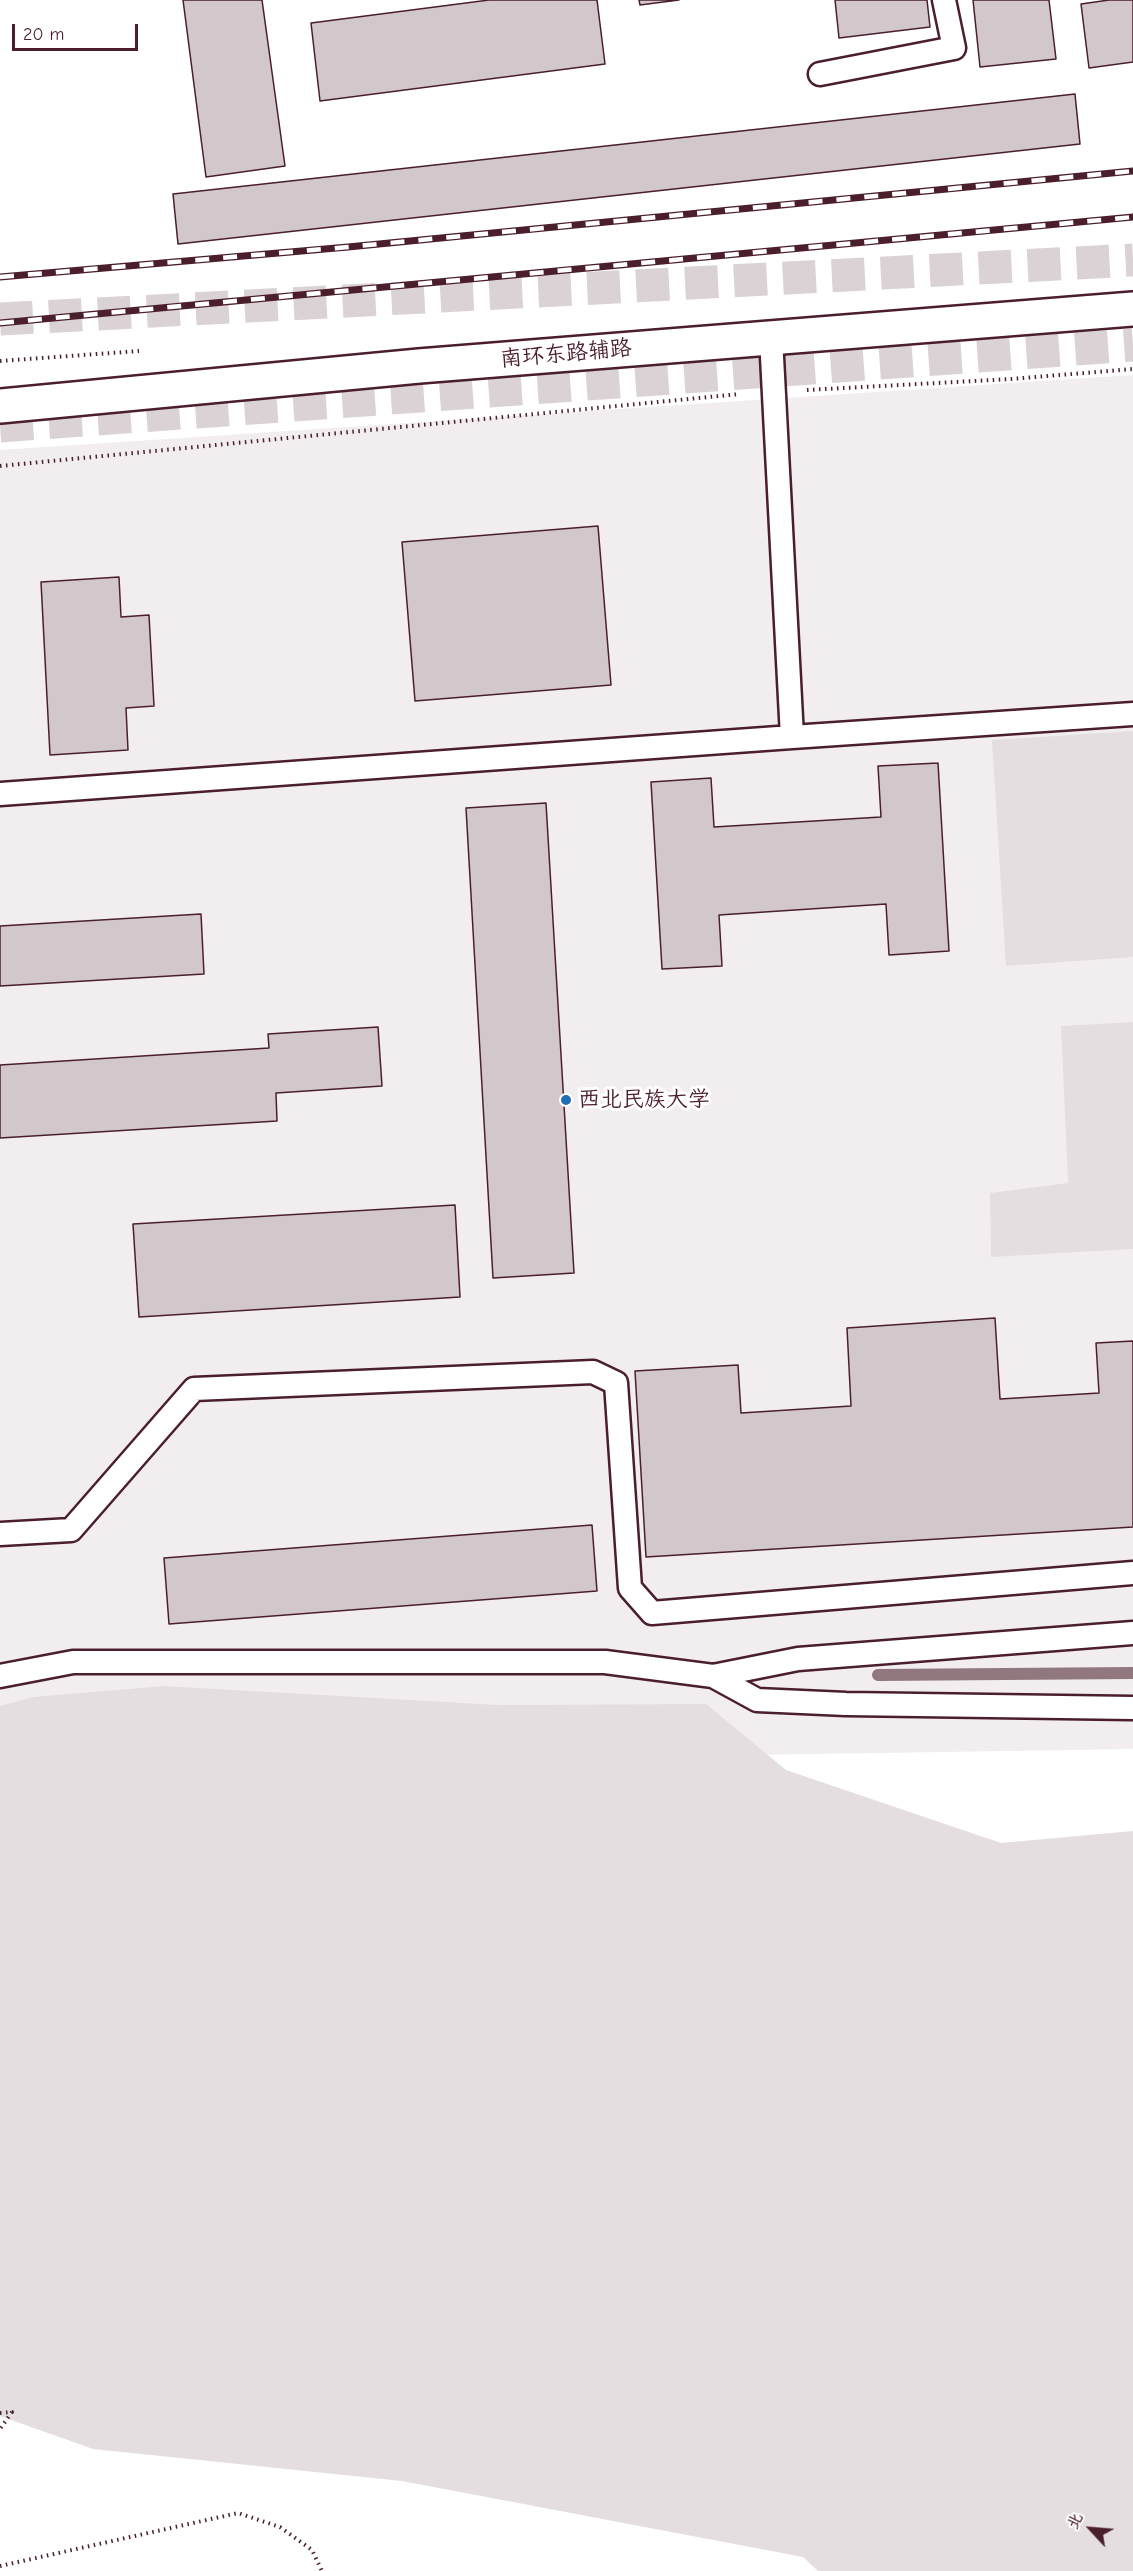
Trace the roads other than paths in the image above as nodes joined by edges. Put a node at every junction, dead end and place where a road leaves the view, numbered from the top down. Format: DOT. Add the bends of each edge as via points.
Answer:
graph roads {
  1 [pos="944,0"];
  2 [pos="820,74"];
  3 [pos="1133,309"];
  4 [pos="771,338"];
  5 [pos="0,406"];
  6 [pos="1133,714"];
  7 [pos="792,737"];
  8 [pos="0,794"];
  9 [pos="0,1534"];
  10 [pos="1133,1573"];
  11 [pos="1133,1633"];
  12 [pos="0,1676"];
  13 [pos="713,1676"];
  14 [pos="1133,1708"];
  1 -- 2 [label="lane" via="954,48"];
  3 -- 4 [label="main road, 南环东路辅路"];
  4 -- 5 [label="main road, 南环东路辅路" via="419,366"];
  4 -- 7 [label="lane"];
  6 -- 7 [label="lane"];
  7 -- 8 [label="lane"];
  9 -- 10 [label="lane" via="71,1530 194,1389 593,1372 616,1383 630,1588 652,1613"];
  11 -- 13 [label="lane" via="798,1659"];
  12 -- 13 [label="lane" via="73,1662 605,1662"];
  13 -- 14 [label="lane" via="757,1700"];
}
